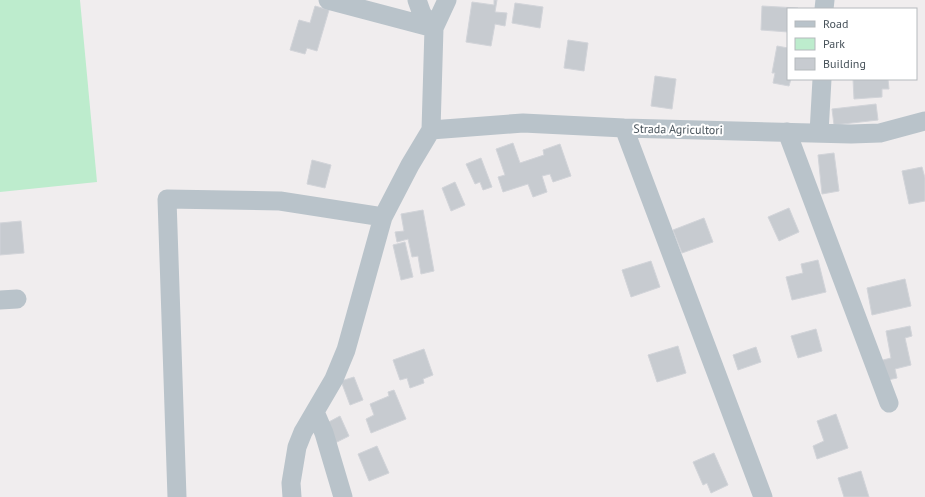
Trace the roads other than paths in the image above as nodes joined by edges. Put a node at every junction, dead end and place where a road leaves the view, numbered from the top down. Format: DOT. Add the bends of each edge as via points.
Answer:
graph roads {
  1 [pos="328,0"];
  2 [pos="417,0"];
  3 [pos="447,0"];
  4 [pos="434,28"];
  5 [pos="822,80"];
  6 [pos="925,121"];
  7 [pos="624,128"];
  8 [pos="431,130"];
  9 [pos="787,132"];
  10 [pos="820,133"];
  11 [pos="383,217"];
  12 [pos="889,403"];
  13 [pos="315,412"];
  14 [pos="177,497"];
  15 [pos="292,497"];
  16 [pos="343,497"];
  17 [pos="763,497"];
  1 -- 4 [label="street"];
  2 -- 4 [label="street" via="422,14"];
  3 -- 4 [label="street"];
  4 -- 8 [label="street"];
  5 -- 10 [label="street"];
  6 -- 10 [label="street, Strada Agricultori" via="880,133"];
  7 -- 8 [label="street, Strada Agricultori" via="524,123"];
  7 -- 9 [label="street, Strada Agricultori"];
  7 -- 17 [label="street"];
  8 -- 11 [label="street"];
  9 -- 10 [label="street, Strada Agricultori"];
  9 -- 12 [label="street"];
  11 -- 13 [label="street" via="346,350 334,379"];
  11 -- 14 [label="street" via="280,201 167,199"];
  13 -- 15 [label="street" via="297,447 292,476"];
  13 -- 16 [label="street"];
}
